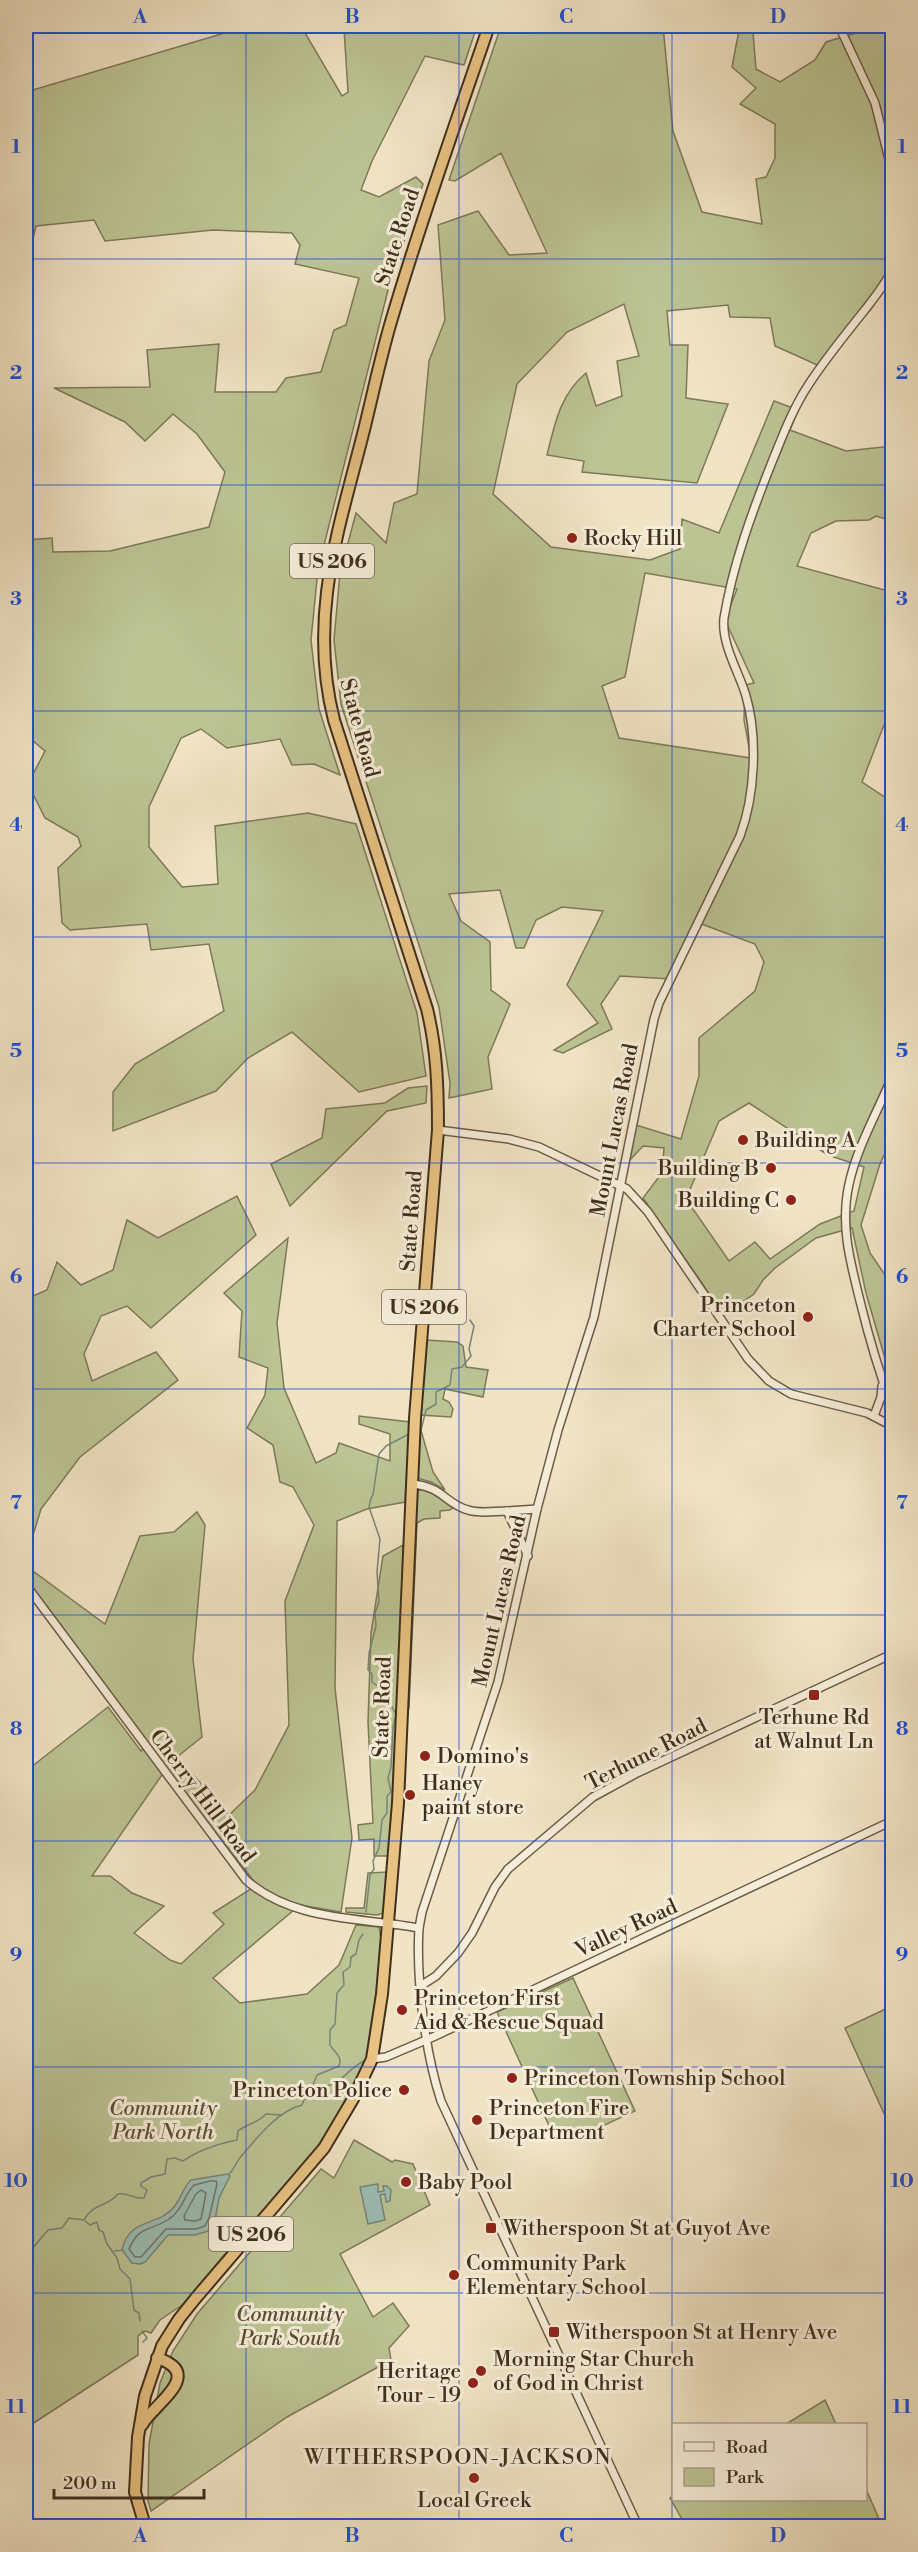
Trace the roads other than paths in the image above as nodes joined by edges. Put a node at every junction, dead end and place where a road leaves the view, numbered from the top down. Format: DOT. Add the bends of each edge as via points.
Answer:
graph roads {
  1 [pos="489,26"];
  2 [pos="839,26"];
  3 [pos="892,171"];
  4 [pos="892,270"];
  5 [pos="892,1077"];
  6 [pos="438,1130"];
  7 [pos="620,1185"];
  8 [pos="882,1384"];
  9 [pos="892,1407"];
  10 [pos="874,1416"];
  11 [pos="892,1426"];
  12 [pos="412,1484"];
  13 [pos="537,1509"];
  14 [pos="507,1511"];
  15 [pos="528,1556"];
  16 [pos="26,1585"];
  17 [pos="892,1654"];
  18 [pos="892,1821"];
  19 [pos="388,1922"];
  20 [pos="419,1928"];
  21 [pos="441,1971"];
  22 [pos="421,1976"];
  23 [pos="422,1984"];
  24 [pos="427,2040"];
  25 [pos="372,2059"];
  26 [pos="157,2358"];
  27 [pos="138,2437"];
  28 [pos="145,2526"];
  29 [pos="638,2526"];
  1 -- 6 [label="highway, State Road / US 206" via="392,317 334,548 323,630 326,682 334,720 432,1030 438,1074"];
  2 -- 3 [label="street" via="875,103"];
  4 -- 7 [label="street, Mount Lucas Road" via="808,385 748,522 724,628 751,721 748,812 741,836 659,1003"];
  5 -- 8 [label="street" via="854,1168 845,1216 848,1250"];
  6 -- 7 [label="street" via="539,1147"];
  6 -- 12 [label="highway, State Road / US 206"];
  7 -- 10 [label="street" via="635,1195 648,1212 748,1359 769,1381 791,1394"];
  7 -- 13 [label="street, Mount Lucas Road" via="594,1317"];
  8 -- 9 [label="street"];
  8 -- 10 [label="street" via="882,1397"];
  10 -- 11 [label="street"];
  12 -- 14 [label="street" via="438,1490 465,1510"];
  12 -- 19 [label="highway, State Road / US 206" via="398,1803"];
  13 -- 14 [label="street"];
  13 -- 15 [label="street, Mount Lucas Road"];
  14 -- 15 [label="street"];
  15 -- 20 [label="street, Mount Lucas Road" via="498,1682"];
  16 -- 19 [label="street, Cherry Hill Road" via="246,1880 272,1899 299,1910"];
  17 -- 21 [label="street, Terhune Road" via="593,1797 504,1874 466,1943"];
  18 -- 24 [label="street, Valley Road"];
  19 -- 20 [label="street, Cherry Hill Road"];
  19 -- 25 [label="highway, State Road / US 206"];
  20 -- 22 [label="street, Mount Lucas Road"];
  21 -- 22 [label="street"];
  21 -- 23 [label="street, Terhune Road"];
  22 -- 23 [label="street, Mount Lucas Road"];
  23 -- 24 [label="street, Mount Lucas Road"];
  24 -- 25 [label="street, Valley Road"];
  24 -- 29 [label="street, Mount Lucas Road" via="443,2107"];
  25 -- 26 [label="highway, State Road / US 206" via="324,2148 179,2319"];
  26 -- 27 [label="highway, State Road / US 206"];
  26 -- 27 [label="highway" via="171,2364 176,2384 149,2415"];
  27 -- 28 [label="highway, State Road / US 206" via="135,2492"];
}
